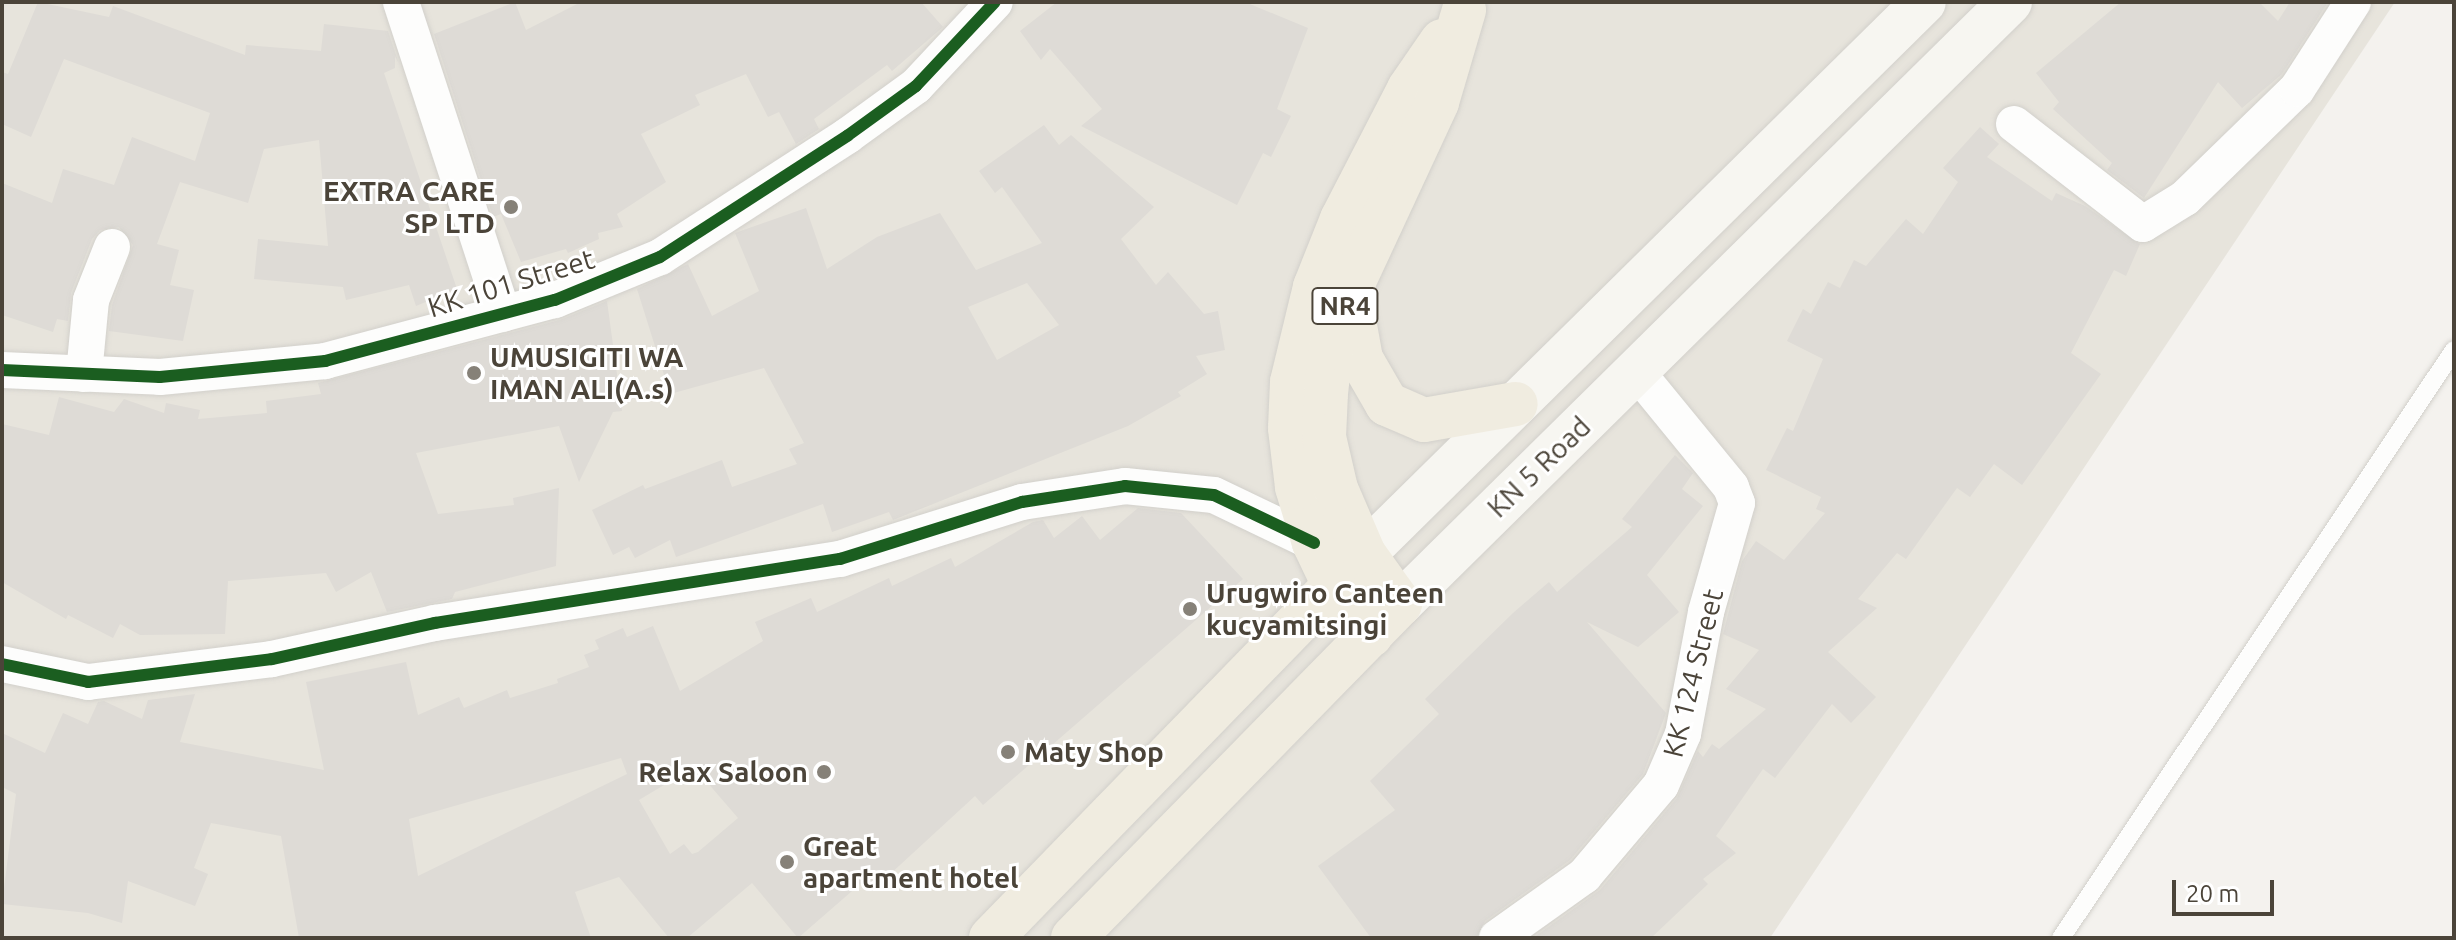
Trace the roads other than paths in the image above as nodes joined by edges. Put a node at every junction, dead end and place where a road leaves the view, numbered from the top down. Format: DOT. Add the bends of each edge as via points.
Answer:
graph roads {
  1 [pos="401,2"];
  2 [pos="995,2"];
  3 [pos="1924,2"];
  4 [pos="2010,2"];
  5 [pos="2353,2"];
  6 [pos="1466,6"];
  7 [pos="2014,124"];
  8 [pos="112,247"];
  9 [pos="1349,292"];
  10 [pos="503,314"];
  11 [pos="2454,350"];
  12 [pos="2,370"];
  13 [pos="1637,372"];
  14 [pos="84,374"];
  15 [pos="1516,404"];
  16 [pos="1314,543"];
  17 [pos="1364,554"];
  18 [pos="1334,585"];
  19 [pos="1385,620"];
  20 [pos="2,664"];
  21 [pos="991,938"];
  22 [pos="1073,938"];
  23 [pos="1497,938"];
  24 [pos="2061,938"];
  1 -- 10 [label="street"];
  2 -- 10 [label="street, KK 101 Street" via="916,86 660,257 555,300"];
  3 -- 15 [label="main road"];
  4 -- 13 [label="main road, KN 5 Road"];
  5 -- 7 [label="street" via="2297,89 2185,198 2143,224"];
  6 -- 9 [label="highway, NR4" via="1437,102"];
  6 -- 16 [label="highway, NR4" via="1409,89 1369,161 1315,287 1292,382 1290,428 1297,487"];
  8 -- 14 [label="street" via="91,300"];
  9 -- 15 [label="highway" via="1361,359 1387,404 1424,420"];
  9 -- 17 [label="highway, NR4" via="1331,348 1324,437 1336,489"];
  10 -- 14 [label="street, KK 101 Street" via="325,361 160,377"];
  11 -- 24 [label="lane"];
  12 -- 14 [label="street, KK 101 Street"];
  13 -- 19 [label="main road, KN 5 Road"];
  13 -- 23 [label="street, KK 124 Street" via="1731,487 1737,503 1706,612 1683,734 1661,785 1584,876"];
  15 -- 17 [label="main road"];
  16 -- 18 [label="highway, NR4"];
  16 -- 20 [label="street" via="1214,495 1125,486 1022,502 840,559 435,623 272,659 88,682"];
  17 -- 18 [label="highway"];
  17 -- 19 [label="highway, NR4"];
  18 -- 19 [label="highway, NR4"];
  18 -- 21 [label="highway"];
  19 -- 22 [label="highway, KN 5 Road"];
}
